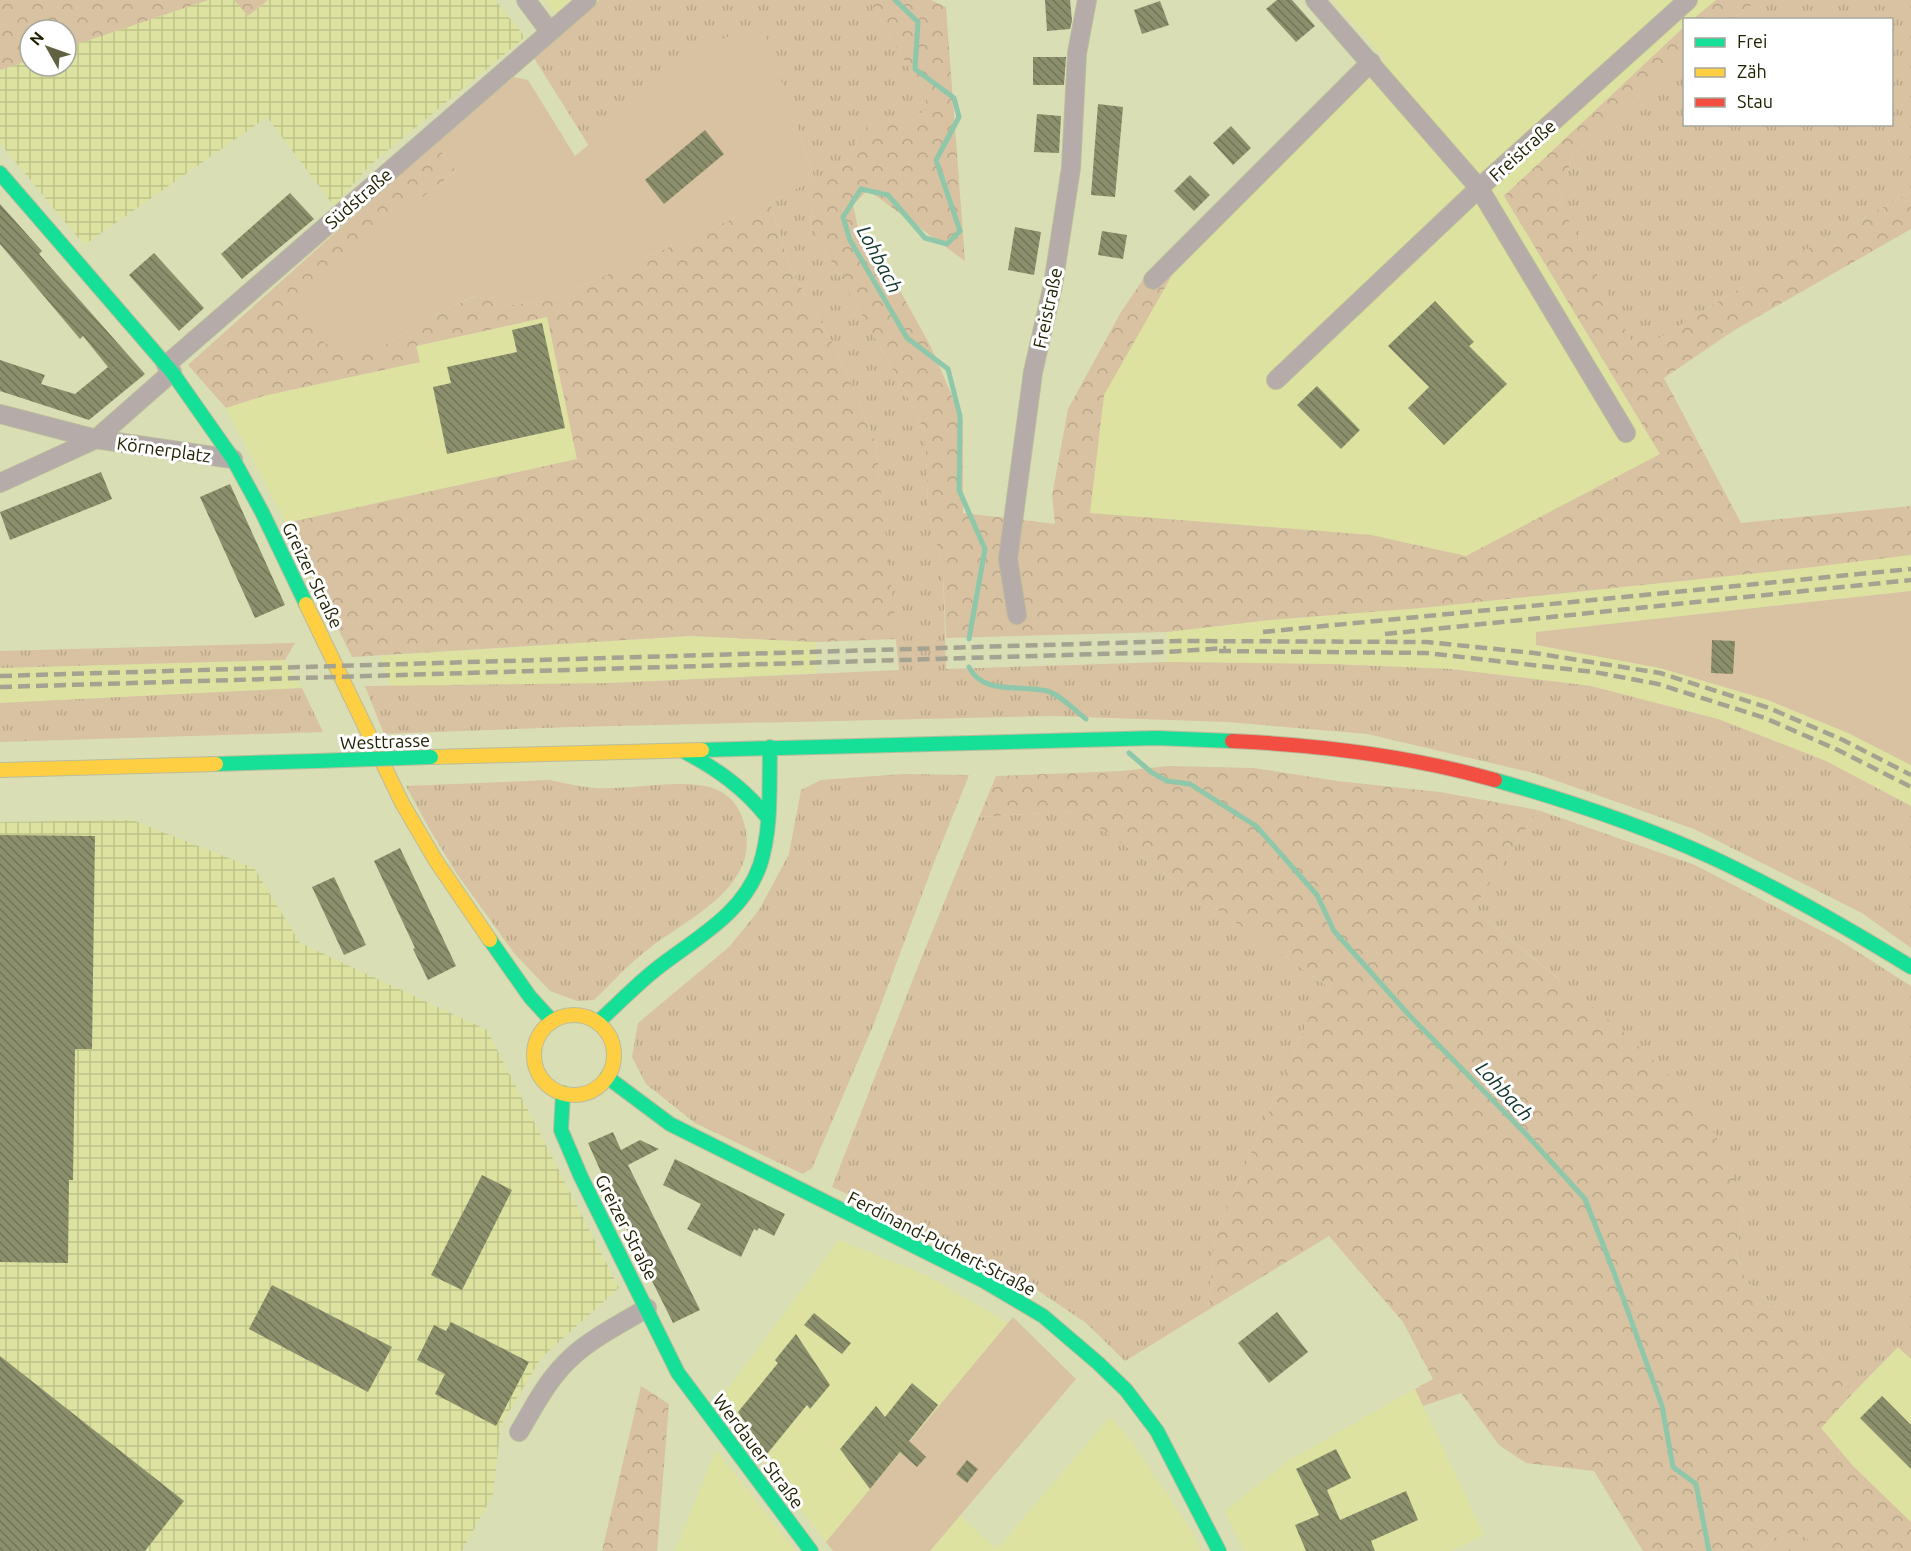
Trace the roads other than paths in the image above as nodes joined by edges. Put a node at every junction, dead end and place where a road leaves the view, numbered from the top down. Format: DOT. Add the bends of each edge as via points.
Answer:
graph roads {
  1 [pos="526,0"];
  2 [pos="587,0"];
  3 [pos="1087,0"];
  4 [pos="1315,0"];
  5 [pos="1688,0"];
  6 [pos="550,32"];
  7 [pos="1371,62"];
  8 [pos="0,173"];
  9 [pos="1479,188"];
  10 [pos="1153,280"];
  11 [pos="169,368"];
  12 [pos="1276,380"];
  13 [pos="0,414"];
  14 [pos="1626,433"];
  15 [pos="96,439"];
  16 [pos="233,459"];
  17 [pos="0,483"];
  18 [pos="1017,615"];
  19 [pos="770,747"];
  20 [pos="683,751"];
  21 [pos="0,770"];
  22 [pos="767,817"];
  23 [pos="1911,967"];
  24 [pos="552,1021"];
  25 [pos="598,1022"];
  26 [pos="607,1077"];
  27 [pos="563,1093"];
  28 [pos="647,1308"];
  29 [pos="678,1373"];
  30 [pos="519,1432"];
  31 [pos="811,1551"];
  32 [pos="1219,1551"];
  1 -- 6 [label="street"];
  2 -- 6 [label="street, Südstraße"];
  3 -- 18 [label="street, Freistraße" via="1077,53 1071,168 1053,285 1033,372 1008,559"];
  4 -- 7 [label="street, Freistraße"];
  5 -- 9 [label="street, Freistraße"];
  6 -- 11 [label="street, Südstraße"];
  7 -- 9 [label="street, Freistraße"];
  7 -- 10 [label="street"];
  8 -- 11 [label="main road, Greizer Straße"];
  9 -- 12 [label="street"];
  9 -- 14 [label="street"];
  11 -- 15 [label="street, Körnerplatz"];
  11 -- 16 [label="main road, Greizer Straße"];
  13 -- 15 [label="street, Körnerplatz"];
  15 -- 16 [label="street, Körnerplatz"];
  15 -- 17 [label="street, Körnerplatz"];
  16 -- 24 [label="main road, Greizer Straße" via="402,803 436,861 523,987"];
  19 -- 20 [label="main road, Westtrasse"];
  19 -- 22 [label="main road"];
  19 -- 23 [label="main road, Westtrasse" via="1156,738 1341,750 1432,765 1522,788 1663,836 1807,903"];
  20 -- 21 [label="main road, Westtrasse, bridge"];
  20 -- 22 [label="main road" via="733,780"];
  22 -- 25 [label="main road" via="762,859 739,904 653,972"];
  24 -- 25 [label="main road" via="575,1014"];
  24 -- 27 [label="main road" via="536,1041 534,1054 542,1078"];
  25 -- 26 [label="main road" via="612,1042 614,1054"];
  26 -- 27 [label="main road" via="588,1092"];
  26 -- 32 [label="main road, Ferdinand-Puchert-Straße" via="670,1124 984,1281 1044,1316 1126,1390 1157,1431"];
  27 -- 28 [label="main road, Greizer Straße" via="561,1130"];
  28 -- 29 [label="main road, Greizer Straße"];
  28 -- 30 [label="street" via="595,1338 561,1367"];
  29 -- 31 [label="main road, Werdauer Straße"];
}
